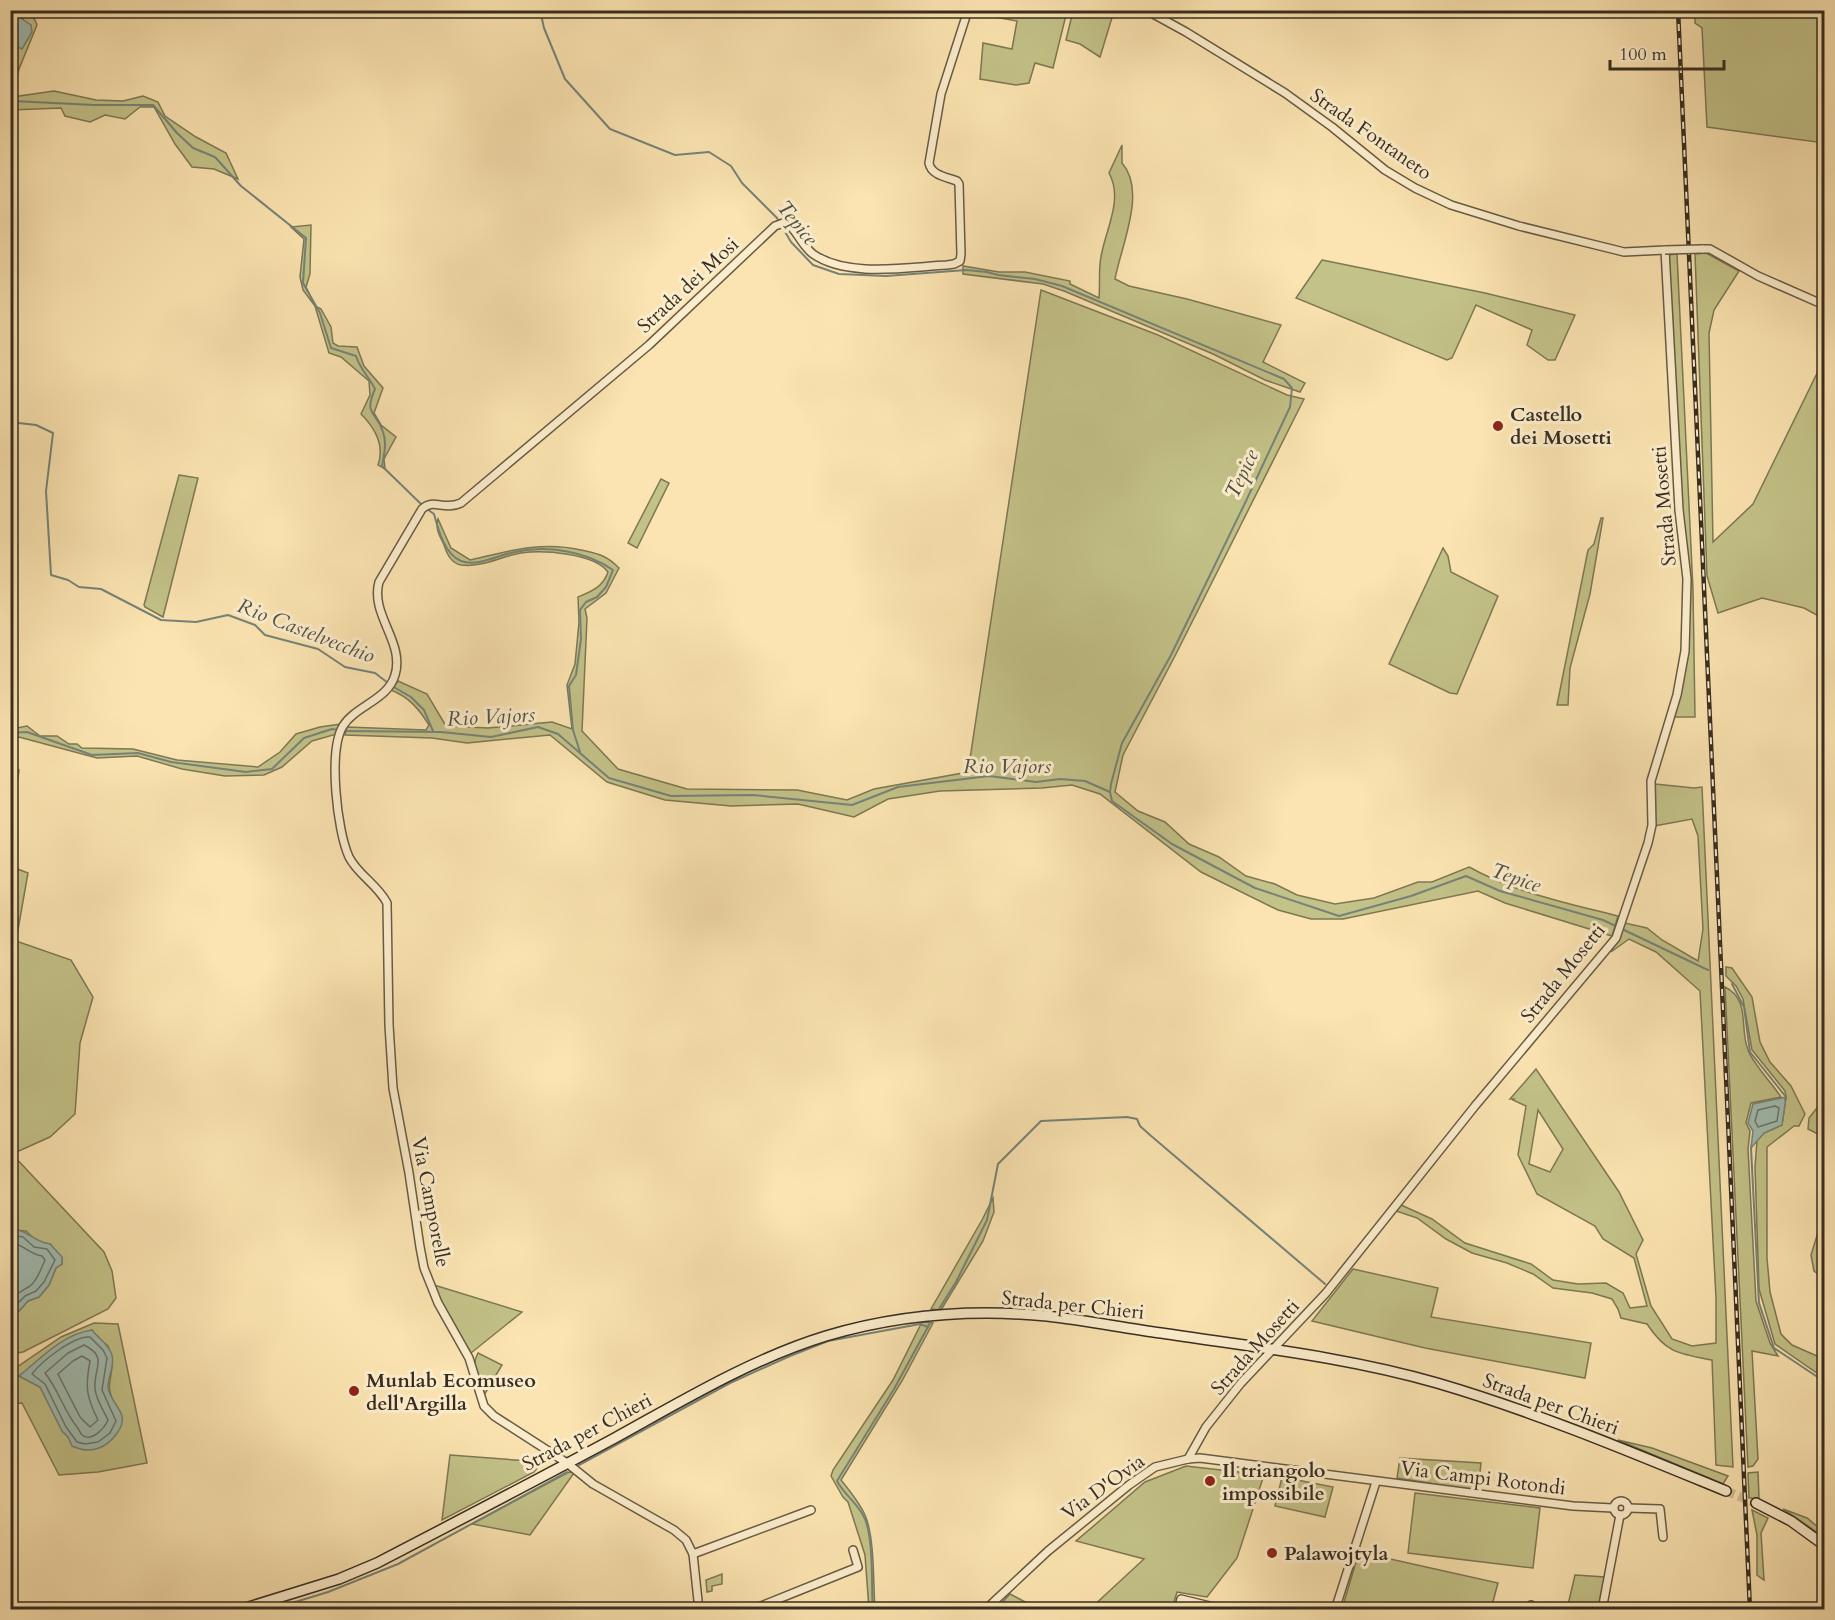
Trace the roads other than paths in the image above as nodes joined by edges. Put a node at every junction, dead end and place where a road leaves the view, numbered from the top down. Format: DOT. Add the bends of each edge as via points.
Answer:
graph roads {
  1 [pos="968,10"];
  2 [pos="1146,10"];
  3 [pos="1665,250"];
  4 [pos="1824,305"];
  5 [pos="365,706"];
  6 [pos="1271,1349"];
  7 [pos="1188,1459"];
  8 [pos="567,1463"];
  9 [pos="1376,1482"];
  10 [pos="1726,1491"];
  11 [pos="1756,1503"];
  12 [pos="1613,1508"];
  13 [pos="1628,1508"];
  14 [pos="811,1510"];
  15 [pos="1620,1515"];
  16 [pos="1663,1537"];
  17 [pos="1824,1545"];
  18 [pos="853,1550"];
  19 [pos="693,1554"];
  20 [pos="239,1610"];
  21 [pos="699,1610"];
  22 [pos="751,1610"];
  23 [pos="985,1610"];
  24 [pos="1178,1610"];
  25 [pos="1226,1610"];
  26 [pos="1335,1610"];
  27 [pos="1602,1610"];
  1 -- 5 [label="street, Strada dei Mosi" via="941,94 929,163 933,172 959,184 960,261 852,268 831,264 813,254 786,222 775,226 649,345 460,503 446,507 432,504 422,509 379,582 380,611 397,665 386,689"];
  2 -- 3 [label="street, Strada Fontaneto" via="1285,93 1414,188 1451,205 1519,226 1624,252"];
  3 -- 4 [label="street, Strada Fontaneto, bridge" via="1710,249 1758,276"];
  3 -- 6 [label="street, Strada Mosetti" via="1679,510 1687,579 1685,651 1677,695 1652,781 1648,843 1616,938 1326,1293"];
  5 -- 8 [label="street, Via Camporelle" via="342,726 334,759 349,857 387,903 393,1088 424,1268 438,1303 469,1358 484,1406"];
  6 -- 7 [label="street, Strada Mosetti" via="1206,1427"];
  6 -- 8 [label="main road, Strada per Chieri" via="1046,1316 944,1315 899,1320 828,1336 755,1364"];
  6 -- 10 [label="main road, Strada per Chieri" via="1434,1382 1585,1433"];
  7 -- 9 [label="street, Via D'Ovia"];
  7 -- 23 [label="street, Via D'Ovia" via="1155,1467 1130,1485 1055,1544"];
  8 -- 19 [label="street, Via Camporelle" via="593,1484 674,1530 686,1540"];
  8 -- 20 [label="main road, Strada per Chieri" via="377,1563"];
  9 -- 12 [label="street, Via Campi Rotondi"];
  9 -- 26 [label="street, Via Campi Rotondi"];
  11 -- 17 [label="main road" via="1791,1521"];
  12 -- 13 [label="street" via="1621,1500"];
  12 -- 15 [label="street"];
  13 -- 15 [label="street" via="1626,1514"];
  13 -- 16 [label="street" via="1660,1509"];
  14 -- 19 [label="street"];
  15 -- 27 [label="street"];
  18 -- 22 [label="street" via="858,1567"];
  19 -- 21 [label="street"];
  24 -- 25 [label="street" via="1181,1599"];
}
